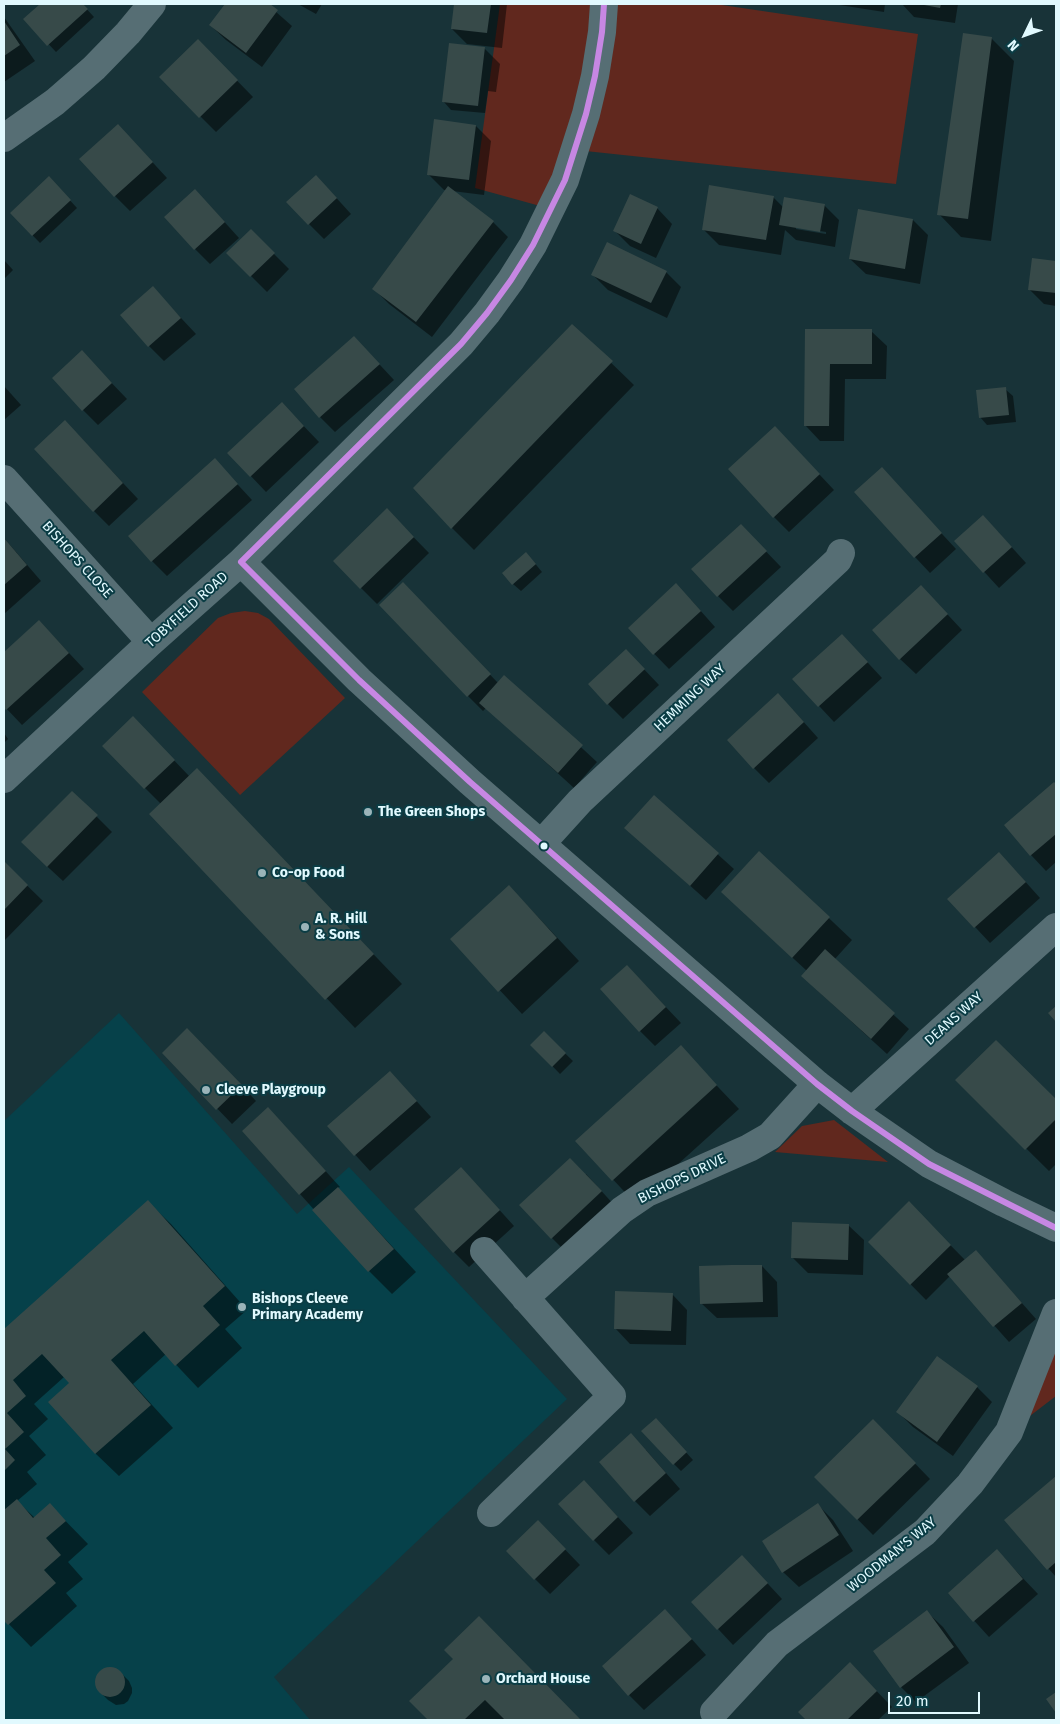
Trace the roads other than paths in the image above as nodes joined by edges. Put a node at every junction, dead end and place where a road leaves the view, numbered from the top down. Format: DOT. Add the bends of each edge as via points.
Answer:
graph roads {
  1 [pos="152,4"];
  2 [pos="604,4"];
  3 [pos="4,138"];
  4 [pos="4,479"];
  5 [pos="841,553"];
  6 [pos="241,562"];
  7 [pos="150,642"];
  8 [pos="4,779"];
  9 [pos="541,844"];
  10 [pos="1056,927"];
  11 [pos="817,1084"];
  12 [pos="852,1111"];
  13 [pos="1056,1228"];
  14 [pos="484,1251"];
  15 [pos="526,1298"];
  16 [pos="1056,1312"];
  17 [pos="491,1512"];
  18 [pos="714,1712"];
  1 -- 3 [label="street" via="94,68 55,102"];
  2 -- 6 [label="street, TOBYFIELD ROAD" via="595,76 565,180 511,280 461,344"];
  4 -- 7 [label="street, BISHOPS CLOSE"];
  5 -- 9 [label="street, HEMMING WAY" via="838,560 580,801"];
  6 -- 7 [label="street, TOBYFIELD ROAD"];
  6 -- 9 [label="street" via="358,680"];
  7 -- 8 [label="street, TOBYFIELD ROAD"];
  9 -- 11 [label="street"];
  10 -- 12 [label="street, DEANS WAY"];
  11 -- 12 [label="street"];
  11 -- 15 [label="street, BISHOPS DRIVE" via="770,1136 628,1206"];
  12 -- 13 [label="street" via="929,1164"];
  14 -- 15 [label="street"];
  15 -- 17 [label="street" via="612,1396"];
  16 -- 18 [label="street, WOODMAN'S WAY" via="1009,1432 970,1484 925,1532 777,1644"];
}
